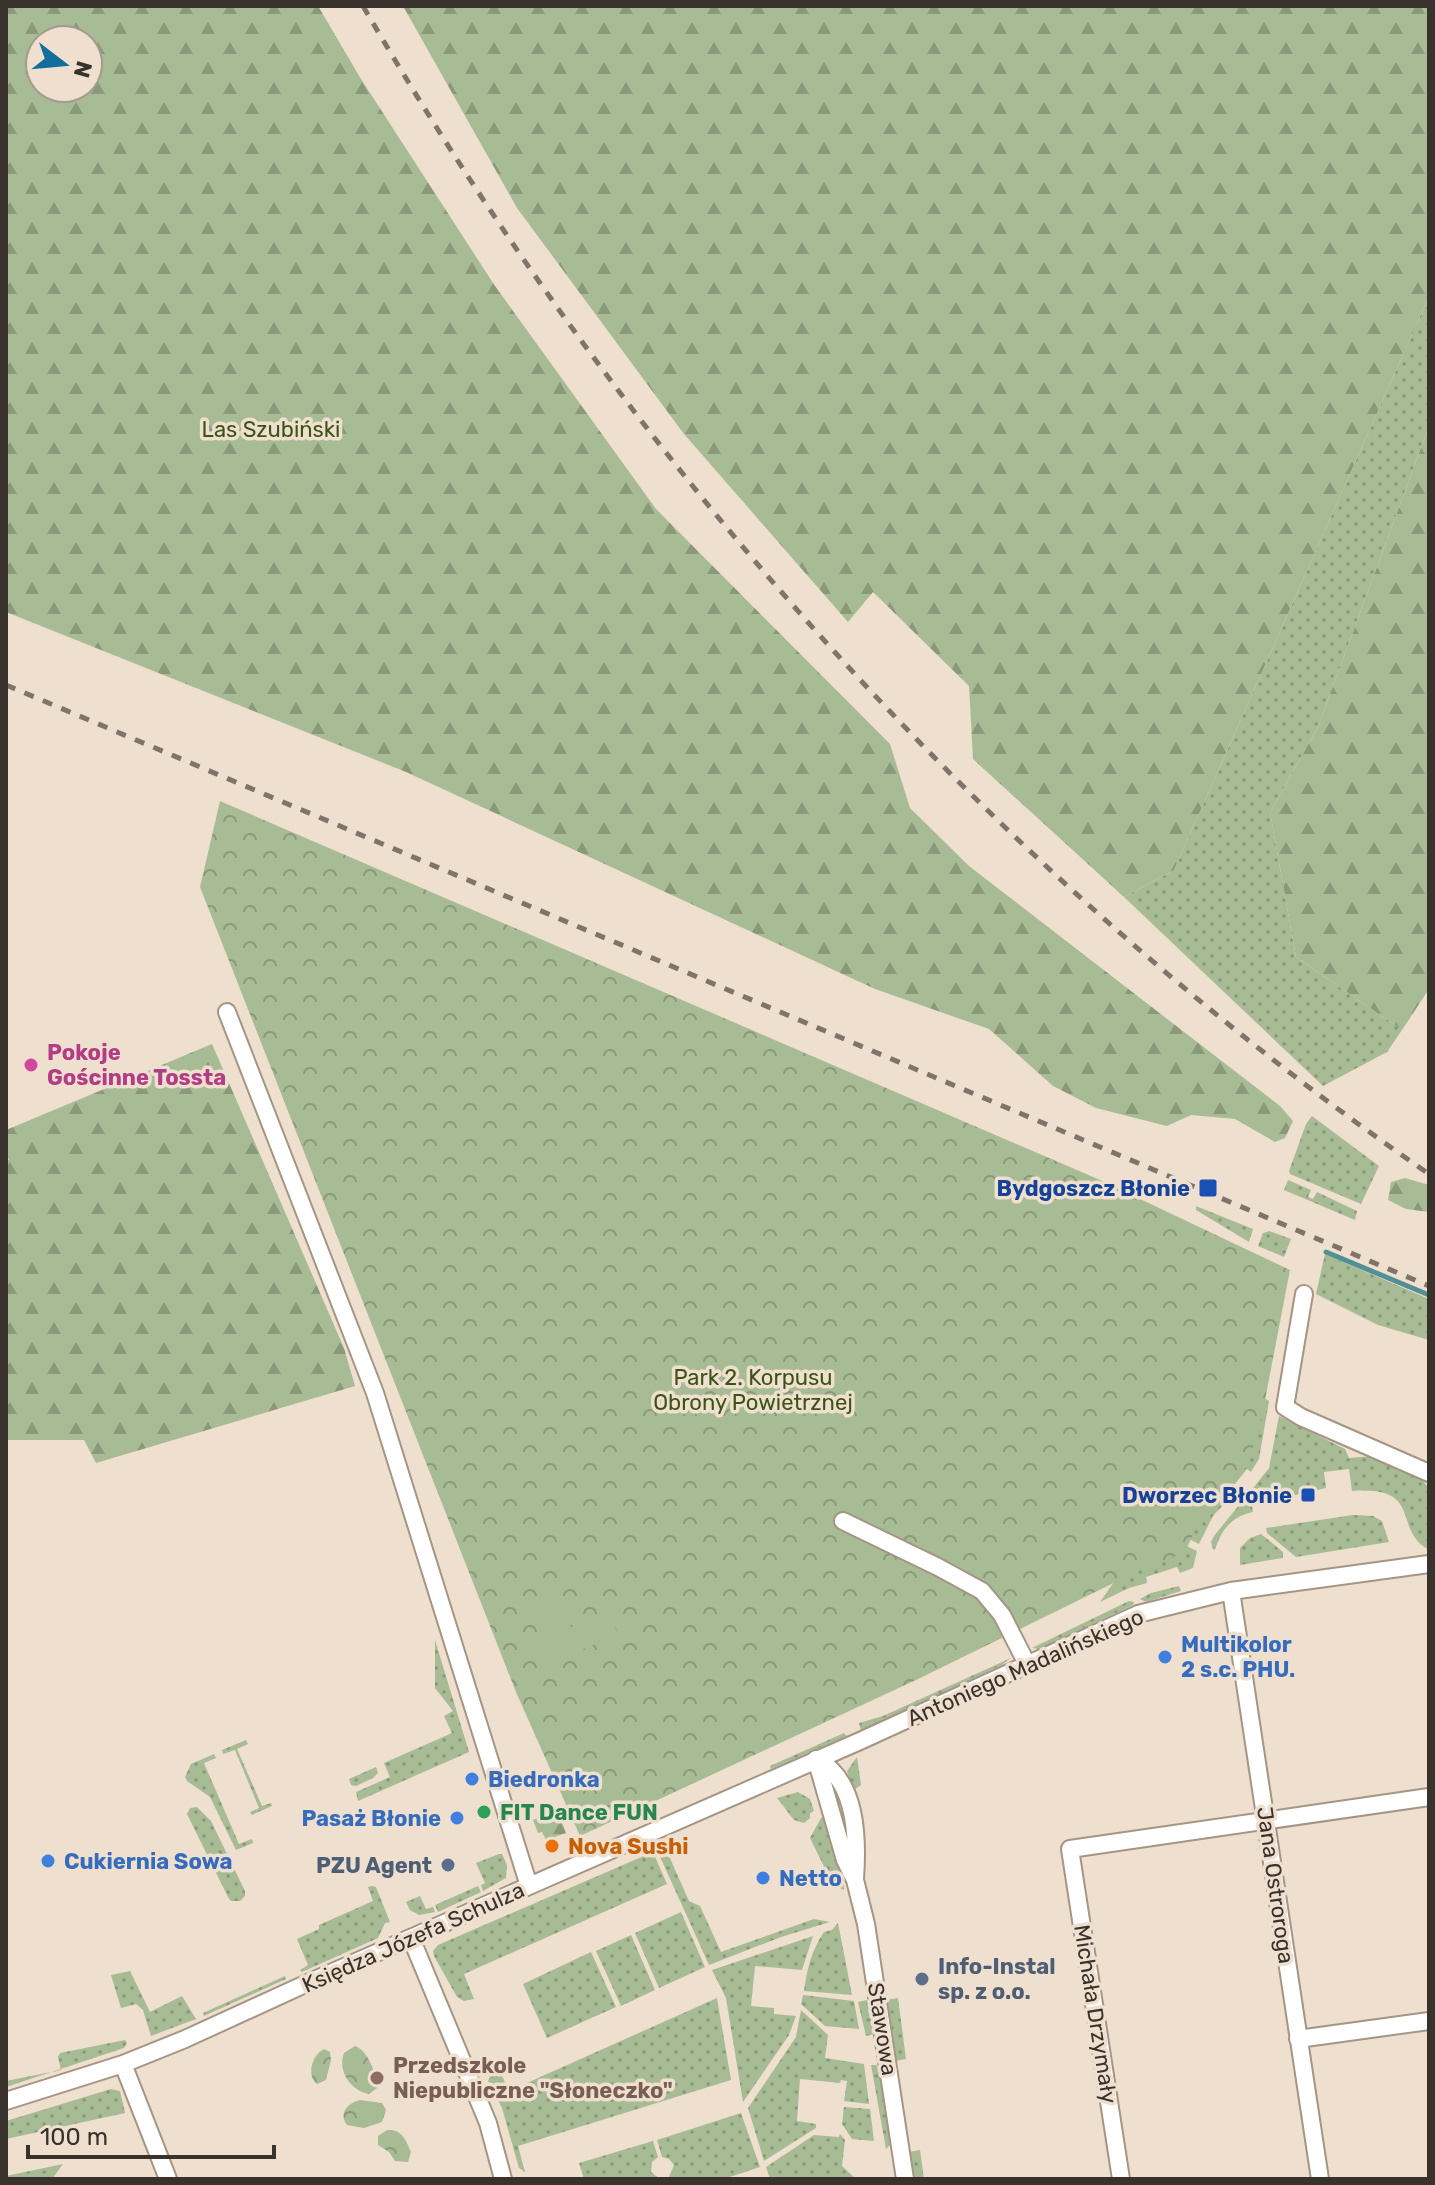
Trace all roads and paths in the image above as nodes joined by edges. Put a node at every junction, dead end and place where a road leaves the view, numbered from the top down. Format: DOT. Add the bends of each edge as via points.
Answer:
graph roads {
  1 [pos="227,1012"];
  2 [pos="1304,1294"];
  3 [pos="1429,1473"];
  4 [pos="843,1521"];
  5 [pos="1429,1564"];
  6 [pos="1231,1591"];
  7 [pos="1027,1664"];
  8 [pos="816,1759"];
  9 [pos="1429,1797"];
  10 [pos="1266,1821"];
  11 [pos="529,1886"];
  12 [pos="411,1938"];
  13 [pos="1429,2021"];
  14 [pos="1298,2039"];
  15 [pos="123,2064"];
  16 [pos="6,2101"];
  17 [pos="168,2179"];
  18 [pos="503,2179"];
  19 [pos="905,2179"];
  20 [pos="1121,2179"];
  21 [pos="1320,2179"];
  1 -- 11 [label="street" via="370,1380"];
  2 -- 3 [label="street" via="1285,1407"];
  4 -- 7 [label="street" via="982,1591 1002,1615"];
  5 -- 6 [label="street, Antoniego Madalińskiego"];
  6 -- 7 [label="street, Antoniego Madalińskiego" via="1138,1614"];
  6 -- 10 [label="street, Jana Ostroroga"];
  7 -- 8 [label="street, Antoniego Madalińskiego"];
  8 -- 11 [label="street, Księdza Józefa Schulza"];
  8 -- 19 [label="street, Stawowa" via="836,1773 850,1803 855,1880 871,1947"];
  9 -- 10 [label="street"];
  10 -- 14 [label="street, Jana Ostroroga"];
  10 -- 20 [label="street, Michała Drzymały" via="1070,1849"];
  11 -- 12 [label="street, Księdza Józefa Schulza"];
  12 -- 15 [label="street, Księdza Józefa Schulza"];
  12 -- 18 [label="street" via="488,2123"];
  13 -- 14 [label="street"];
  14 -- 21 [label="street, Jana Ostroroga"];
  15 -- 16 [label="street, Księdza Józefa Schulza"];
  15 -- 17 [label="street"];
}
